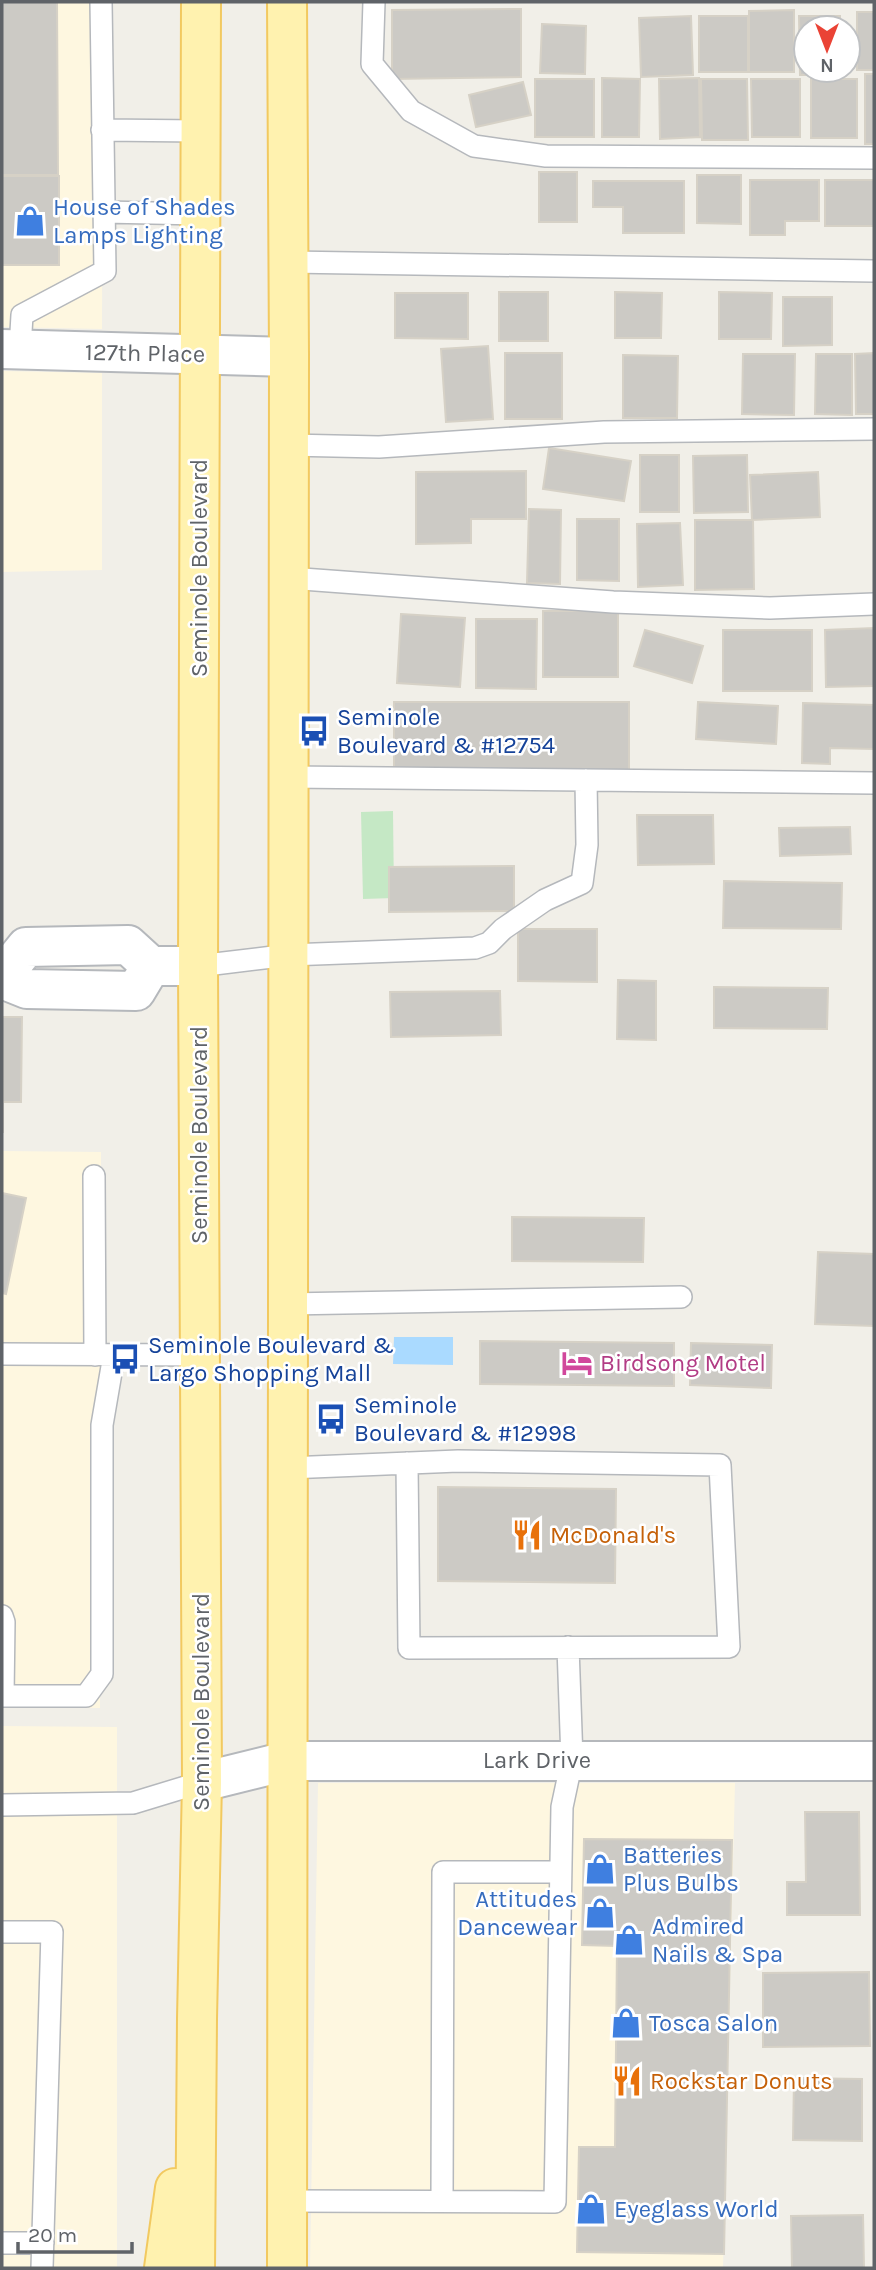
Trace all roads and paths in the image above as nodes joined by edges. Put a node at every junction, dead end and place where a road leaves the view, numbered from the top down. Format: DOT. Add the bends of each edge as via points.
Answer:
graph roads {
  1 [pos="101,2"];
  2 [pos="201,2"];
  3 [pos="287,2"];
  4 [pos="374,2"];
  5 [pos="102,130"];
  6 [pos="201,131"];
  7 [pos="874,158"];
  8 [pos="104,212"];
  9 [pos="201,214"];
  10 [pos="289,262"];
  11 [pos="874,271"];
  12 [pos="11,349"];
  13 [pos="200,354"];
  14 [pos="289,357"];
  15 [pos="874,429"];
  16 [pos="289,445"];
  17 [pos="289,579"];
  18 [pos="874,604"];
  19 [pos="289,777"];
  20 [pos="586,780"];
  21 [pos="874,783"];
  22 [pos="48,946"];
  23 [pos="289,955"];
  24 [pos="150,966"];
  25 [pos="198,966"];
  26 [pos="2,978"];
  27 [pos="50,991"];
  28 [pos="94,1176"];
  29 [pos="681,1297"];
  30 [pos="288,1304"];
  31 [pos="2,1354"];
  32 [pos="105,1355"];
  33 [pos="201,1355"];
  34 [pos="407,1463"];
  35 [pos="288,1468"];
  36 [pos="2,1616"];
  37 [pos="568,1647"];
  38 [pos="2,1696"];
  39 [pos="572,1760"];
  40 [pos="874,1760"];
  41 [pos="287,1761"];
  42 [pos="202,1782"];
  43 [pos="2,1805"];
  44 [pos="561,1872"];
  45 [pos="2,1932"];
  46 [pos="197,2019"];
  47 [pos="287,2201"];
  48 [pos="442,2201"];
  49 [pos="2,2243"];
  50 [pos="43,2243"];
  51 [pos="42,2268"];
  52 [pos="164,2268"];
  53 [pos="195,2268"];
  54 [pos="287,2268"];
  1 -- 5 [label="lane"];
  2 -- 6 [label="main road, Seminole Boulevard"];
  3 -- 10 [label="main road"];
  4 -- 7 [label="lane" via="372,64 411,111 474,146 547,156"];
  5 -- 6 [label="lane"];
  5 -- 8 [label="lane"];
  6 -- 9 [label="main road, Seminole Boulevard"];
  8 -- 9 [label="lane"];
  8 -- 12 [label="lane" via="105,271 22,315"];
  9 -- 13 [label="main road, Seminole Boulevard"];
  10 -- 11 [label="lane"];
  10 -- 14 [label="main road"];
  12 -- 13 [label="street, 127th Place"];
  13 -- 14 [label="street, 127th Place"];
  13 -- 25 [label="main road, Seminole Boulevard"];
  14 -- 16 [label="main road"];
  15 -- 16 [label="lane" via="604,432 379,447"];
  16 -- 17 [label="main road"];
  17 -- 18 [label="lane" via="613,602 770,607"];
  17 -- 19 [label="main road"];
  19 -- 20 [label="lane"];
  19 -- 23 [label="main road"];
  20 -- 21 [label="lane"];
  20 -- 23 [label="lane" via="587,845 582,883 545,900 489,943 475,948"];
  22 -- 24 [label="street" via="128,944"];
  22 -- 26 [label="street" via="26,947"];
  22 -- 27 [label="street"];
  23 -- 25 [label="lane"];
  23 -- 30 [label="main road"];
  24 -- 25 [label="street"];
  24 -- 27 [label="street" via="136,991"];
  25 -- 33 [label="main road, Seminole Boulevard"];
  26 -- 27 [label="street" via="27,989"];
  28 -- 32 [label="lane"];
  29 -- 30 [label="lane"];
  30 -- 35 [label="main road"];
  31 -- 32 [label="lane"];
  32 -- 33 [label="lane"];
  32 -- 38 [label="lane" via="102,1674 86,1696"];
  33 -- 42 [label="main road, Seminole Boulevard"];
  34 -- 35 [label="lane"];
  34 -- 37 [label="lane" via="408,1648"];
  34 -- 37 [label="lane" via="720,1465 729,1647"];
  35 -- 41 [label="main road"];
  36 -- 38 [label="lane"];
  37 -- 39 [label="lane"];
  39 -- 40 [label="street, Lark Drive"];
  39 -- 41 [label="street, Lark Drive"];
  39 -- 44 [label="lane" via="562,1807"];
  41 -- 42 [label="street, Lark Drive"];
  41 -- 47 [label="main road"];
  42 -- 43 [label="lane" via="133,1803"];
  42 -- 46 [label="main road, Seminole Boulevard"];
  44 -- 48 [label="lane" via="555,2202"];
  44 -- 48 [label="lane" via="443,1872"];
  45 -- 50 [label="lane" via="52,1932"];
  46 -- 52 [label="main road"];
  46 -- 53 [label="main road, Seminole Boulevard"];
  47 -- 48 [label="lane"];
  47 -- 54 [label="main road"];
  49 -- 50 [label="lane"];
  50 -- 51 [label="lane"];
}
